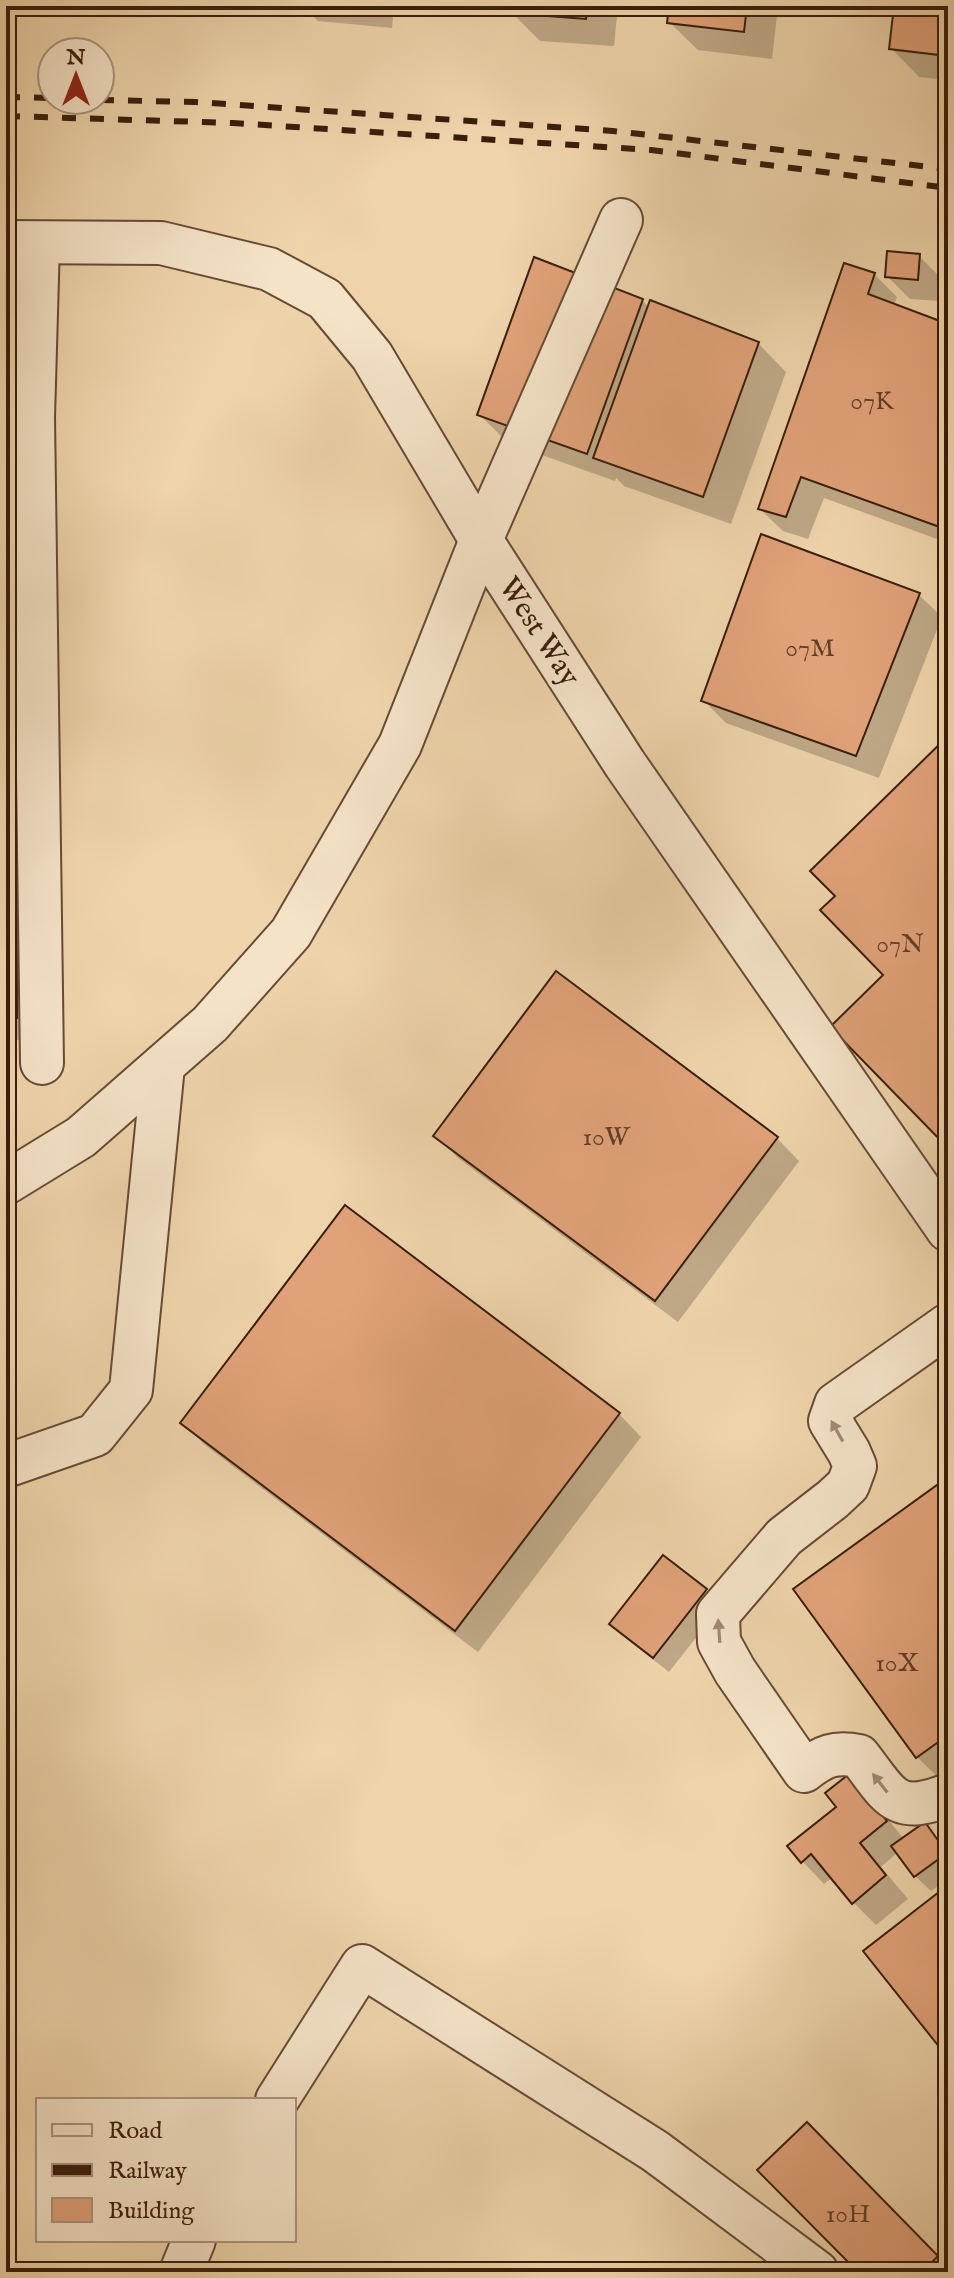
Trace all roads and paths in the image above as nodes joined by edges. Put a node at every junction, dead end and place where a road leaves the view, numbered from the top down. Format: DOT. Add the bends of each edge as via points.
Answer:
graph roads {
  1 [pos="621,220"];
  2 [pos="22,242"];
  3 [pos="481,540"];
  4 [pos="42,1063"];
  5 [pos="163,1066"];
  6 [pos="6,1183"];
  7 [pos="948,1230"];
  8 [pos="948,1325"];
  9 [pos="6,1466"];
  10 [pos="948,1795"];
  11 [pos="278,2098"];
  12 [pos="193,2242"];
  13 [pos="181,2272"];
  14 [pos="817,2272"];
  1 -- 3 [label="lane"];
  2 -- 3 [label="lane, West Way" via="161,243 269,269 325,299 372,356"];
  2 -- 4 [label="lane" via="33,417"];
  3 -- 5 [label="lane" via="400,745 291,933 210,1024"];
  3 -- 7 [label="lane, West Way" via="625,764"];
  5 -- 6 [label="lane" via="81,1137"];
  5 -- 9 [label="lane" via="131,1390 95,1435"];
  10 -- 8 [label="lane, one-way" via="906,1805 893,1799 859,1756 842,1753 804,1771 719,1642 718,1614 784,1537 848,1485 855,1466 830,1421 836,1404"];
  11 -- 14 [label="lane" via="362,1966 655,2151"];
  12 -- 13 [label="lane"];
}
